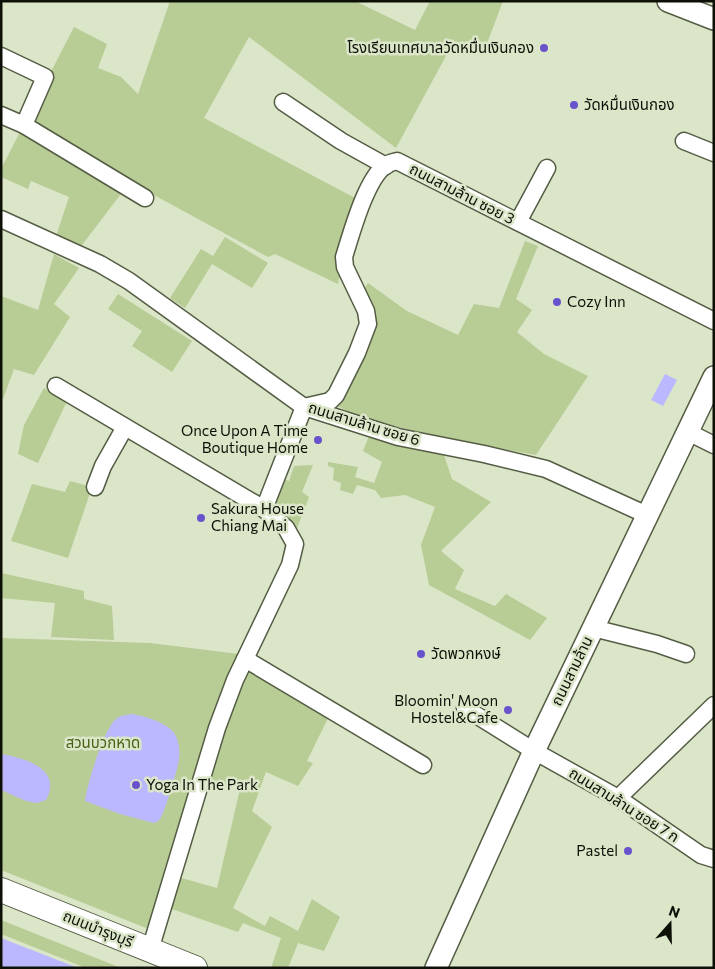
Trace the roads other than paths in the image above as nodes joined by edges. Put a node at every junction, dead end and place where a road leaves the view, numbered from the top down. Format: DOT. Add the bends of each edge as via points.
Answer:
graph roads {
  1 [pos="668,1"];
  2 [pos="714,19"];
  3 [pos="1,56"];
  4 [pos="283,102"];
  5 [pos="1,115"];
  6 [pos="24,125"];
  7 [pos="684,141"];
  8 [pos="714,153"];
  9 [pos="386,166"];
  10 [pos="547,168"];
  11 [pos="145,198"];
  12 [pos="1,219"];
  13 [pos="518,222"];
  14 [pos="714,321"];
  15 [pos="714,377"];
  16 [pos="56,386"];
  17 [pos="304,407"];
  18 [pos="125,427"];
  19 [pos="686,431"];
  20 [pos="714,445"];
  21 [pos="95,487"];
  22 [pos="264,509"];
  23 [pos="647,515"];
  24 [pos="593,628"];
  25 [pos="686,654"];
  26 [pos="245,659"];
  27 [pos="714,705"];
  28 [pos="465,708"];
  29 [pos="534,750"];
  30 [pos="423,765"];
  31 [pos="618,798"];
  32 [pos="714,859"];
  33 [pos="1,890"];
  34 [pos="150,950"];
  35 [pos="195,968"];
  36 [pos="436,968"];
  1 -- 2 [label="street"];
  3 -- 6 [label="street" via="45,78"];
  4 -- 9 [label="street" via="341,141"];
  5 -- 6 [label="street"];
  6 -- 11 [label="street"];
  7 -- 8 [label="street"];
  9 -- 13 [label="street, ถนนสามล้าน ซอย 3" via="397,161"];
  9 -- 17 [label="street" via="373,181 363,201 344,257 345,267 366,311 368,324 336,395 330,401"];
  10 -- 13 [label="street"];
  12 -- 17 [label="street, ถนนสามล้าน ซอย 6" via="100,264 129,281"];
  13 -- 14 [label="street, ถนนสามล้าน ซอย 3"];
  15 -- 19 [label="street, ถนนสามล้าน"];
  16 -- 18 [label="street"];
  17 -- 22 [label="street"];
  17 -- 23 [label="street, ถนนสามล้าน ซอย 6" via="398,437 546,469"];
  18 -- 21 [label="street"];
  18 -- 22 [label="street"];
  19 -- 20 [label="street"];
  19 -- 23 [label="street, ถนนสามล้าน"];
  22 -- 26 [label="street" via="286,528 295,544 290,565"];
  23 -- 24 [label="street, ถนนสามล้าน"];
  24 -- 25 [label="street"];
  24 -- 29 [label="street, ถนนสามล้าน"];
  26 -- 30 [label="street"];
  26 -- 34 [label="street" via="217,728"];
  27 -- 31 [label="street"];
  28 -- 29 [label="street, ถนนสามล้าน ซอย 7 ก"];
  29 -- 31 [label="street, ถนนสามล้าน ซอย 7 ก"];
  29 -- 36 [label="street, ถนนสามล้าน"];
  31 -- 32 [label="street, ถนนสามล้าน ซอย 7 ก" via="701,855"];
  33 -- 34 [label="main road, ถนนบำรุงบุรี"];
  34 -- 35 [label="main road, ถนนบำรุงบุรี"];
}
